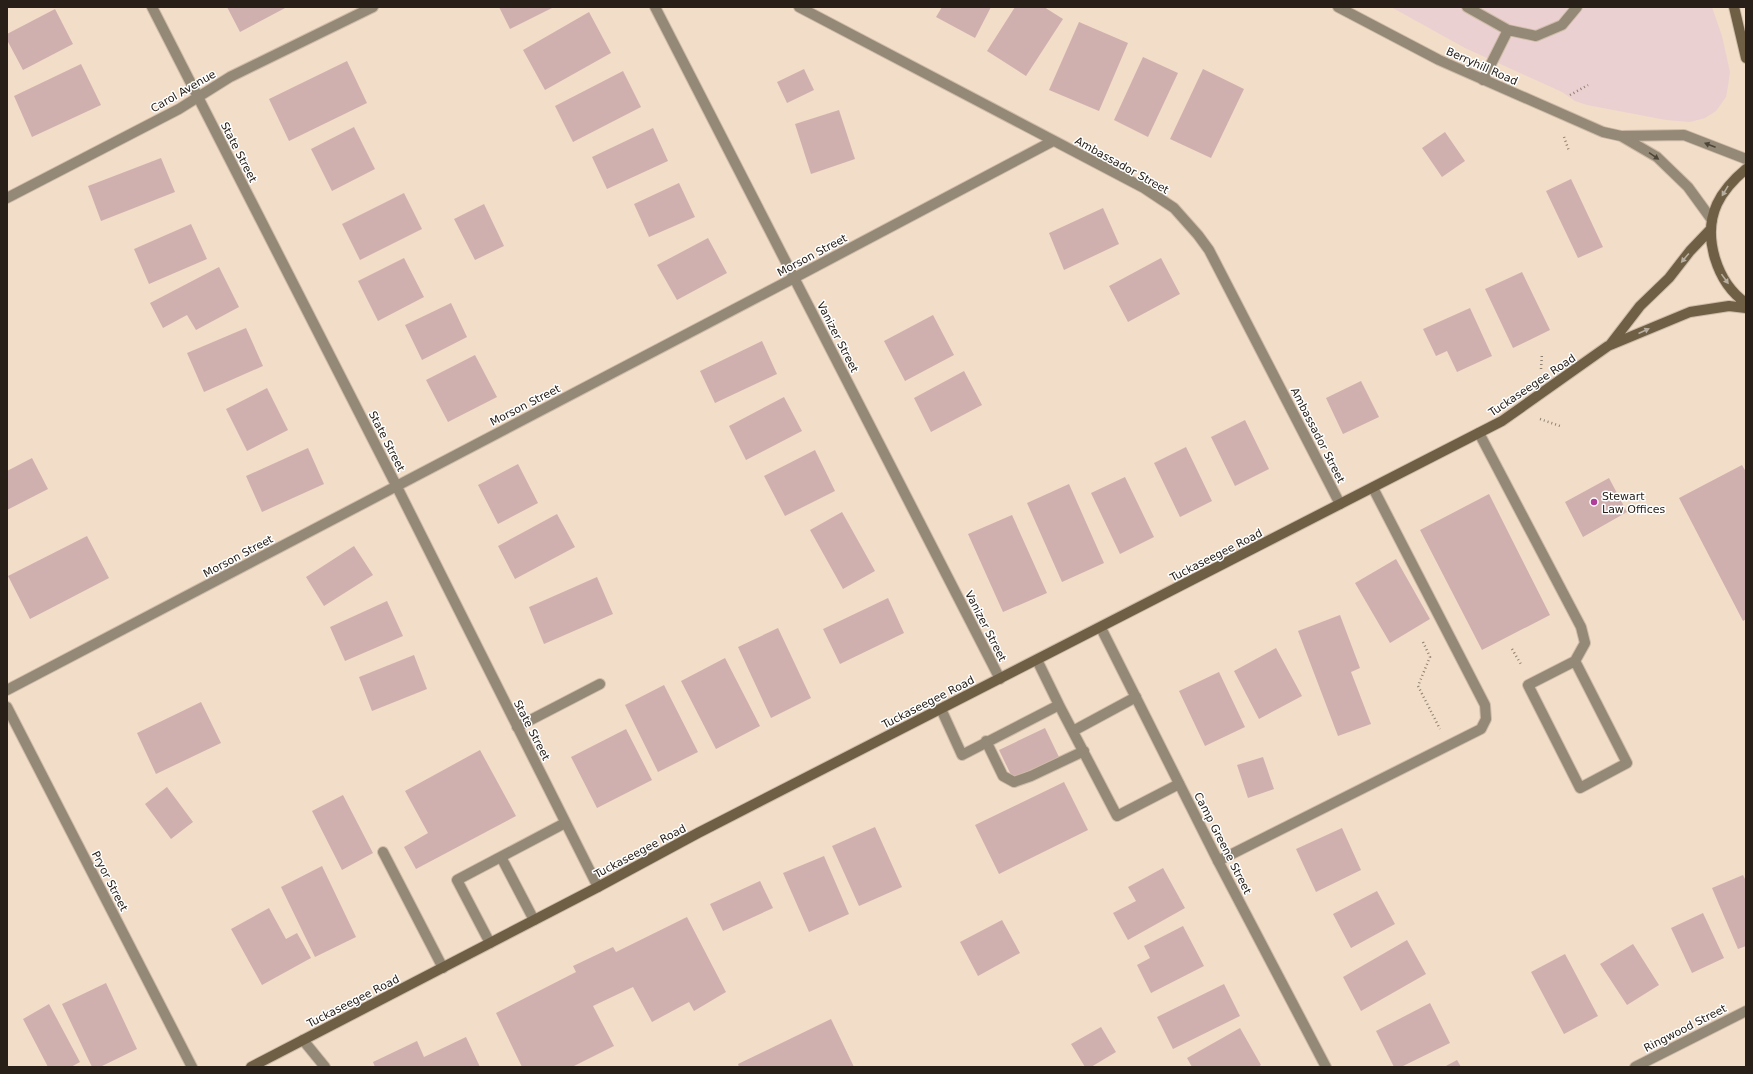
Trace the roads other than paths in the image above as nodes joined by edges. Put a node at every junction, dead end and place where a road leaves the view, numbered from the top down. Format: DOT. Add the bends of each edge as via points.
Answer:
graph roads {
  1 [pos="152,7"];
  2 [pos="373,7"];
  3 [pos="655,7"];
  4 [pos="798,7"];
  5 [pos="1338,7"];
  6 [pos="1467,7"];
  7 [pos="1577,7"];
  8 [pos="1736,7"];
  9 [pos="1746,22"];
  10 [pos="1508,30"];
  11 [pos="1746,58"];
  12 [pos="1483,80"];
  13 [pos="197,97"];
  14 [pos="1621,136"];
  15 [pos="1053,141"];
  16 [pos="1746,159"];
  17 [pos="1746,169"];
  18 [pos="7,198"];
  19 [pos="1711,224"];
  20 [pos="794,278"];
  21 [pos="1746,303"];
  22 [pos="1746,308"];
  23 [pos="1608,346"];
  24 [pos="1479,433"];
  25 [pos="396,485"];
  26 [pos="1373,488"];
  27 [pos="1340,504"];
  28 [pos="1101,628"];
  29 [pos="1037,660"];
  30 [pos="1575,661"];
  31 [pos="1000,679"];
  32 [pos="600,684"];
  33 [pos="7,690"];
  34 [pos="1136,697"];
  35 [pos="1059,705"];
  36 [pos="7,707"];
  37 [pos="941,710"];
  38 [pos="518,727"];
  39 [pos="1073,731"];
  40 [pos="986,741"];
  41 [pos="1084,751"];
  42 [pos="1179,784"];
  43 [pos="565,823"];
  44 [pos="383,852"];
  45 [pos="501,857"];
  46 [pos="1218,861"];
  47 [pos="598,887"];
  48 [pos="534,920"];
  49 [pos="490,943"];
  50 [pos="443,968"];
  51 [pos="1746,1011"];
  52 [pos="303,1040"];
  53 [pos="192,1067"];
  54 [pos="251,1067"];
  55 [pos="325,1067"];
  56 [pos="1326,1067"];
  57 [pos="1635,1067"];
  1 -- 13 [label="street, State Street"];
  2 -- 13 [label="street, Carol Avenue" via="230,77"];
  3 -- 20 [label="street, Vanizer Street"];
  4 -- 15 [label="street, Ambassador Street"];
  5 -- 12 [label="street, Berryhill Road"];
  6 -- 10 [label="street"];
  7 -- 10 [label="street" via="1562,25 1536,36"];
  8 -- 9 [label="main road"];
  8 -- 11 [label="main road"];
  10 -- 12 [label="street"];
  12 -- 14 [label="street, Berryhill Road" via="1603,132"];
  13 -- 18 [label="street, Carol Avenue"];
  13 -- 25 [label="street, State Street"];
  16 -- 14 [label="street, Berryhill Road, one-way" via="1684,135"];
  14 -- 19 [label="street, Berryhill Road, one-way" via="1658,158 1688,187"];
  15 -- 20 [label="street, Morson Street"];
  15 -- 27 [label="street, Ambassador Street" via="1144,188 1174,208 1198,235 1209,250"];
  17 -- 19 [label="main road, one-way" via="1730,183 1717,204"];
  19 -- 21 [label="main road, one-way" via="1714,251 1721,274 1738,298"];
  19 -- 23 [label="main road, Tuckaseegee Road, one-way" via="1669,278 1640,306"];
  20 -- 25 [label="street, Morson Street"];
  20 -- 31 [label="street, Vanizer Street"];
  23 -- 22 [label="main road, Tuckaseegee Road, one-way" via="1690,312 1729,306"];
  23 -- 24 [label="main road, Tuckaseegee Road" via="1502,421"];
  24 -- 26 [label="main road, Tuckaseegee Road"];
  24 -- 30 [label="street" via="1582,627 1585,643"];
  25 -- 33 [label="street, Morson Street"];
  25 -- 38 [label="street, State Street"];
  26 -- 27 [label="main road, Tuckaseegee Road"];
  26 -- 46 [label="street" via="1485,705 1486,719 1480,729"];
  27 -- 28 [label="main road, Tuckaseegee Road"];
  28 -- 29 [label="main road, Tuckaseegee Road"];
  28 -- 34 [label="street, Camp Greene Street"];
  29 -- 31 [label="main road, Tuckaseegee Road"];
  29 -- 35 [label="street"];
  30 -- 30 [label="street" via="1528,685 1580,788 1627,763"];
  31 -- 37 [label="main road, Tuckaseegee Road"];
  32 -- 38 [label="street"];
  34 -- 39 [label="street"];
  34 -- 42 [label="street, Camp Greene Street"];
  35 -- 39 [label="street"];
  35 -- 40 [label="street"];
  36 -- 53 [label="street, Pryor Street"];
  37 -- 40 [label="street" via="962,755"];
  37 -- 47 [label="main road, Tuckaseegee Road" via="698,833"];
  38 -- 43 [label="street, State Street"];
  39 -- 41 [label="street"];
  40 -- 41 [label="street" via="1003,776 1014,782"];
  41 -- 42 [label="street" via="1117,816"];
  42 -- 46 [label="street, Camp Greene Street"];
  43 -- 45 [label="street"];
  43 -- 47 [label="street, State Street"];
  44 -- 50 [label="street"];
  45 -- 48 [label="street"];
  45 -- 49 [label="street" via="456,880"];
  46 -- 56 [label="street, Camp Greene Street"];
  47 -- 48 [label="main road, Tuckaseegee Road"];
  48 -- 49 [label="main road, Tuckaseegee Road"];
  49 -- 50 [label="main road, Tuckaseegee Road"];
  50 -- 52 [label="main road, Tuckaseegee Road"];
  51 -- 57 [label="street, Ringwood Street"];
  52 -- 54 [label="main road, Tuckaseegee Road"];
  52 -- 55 [label="street"];
}
